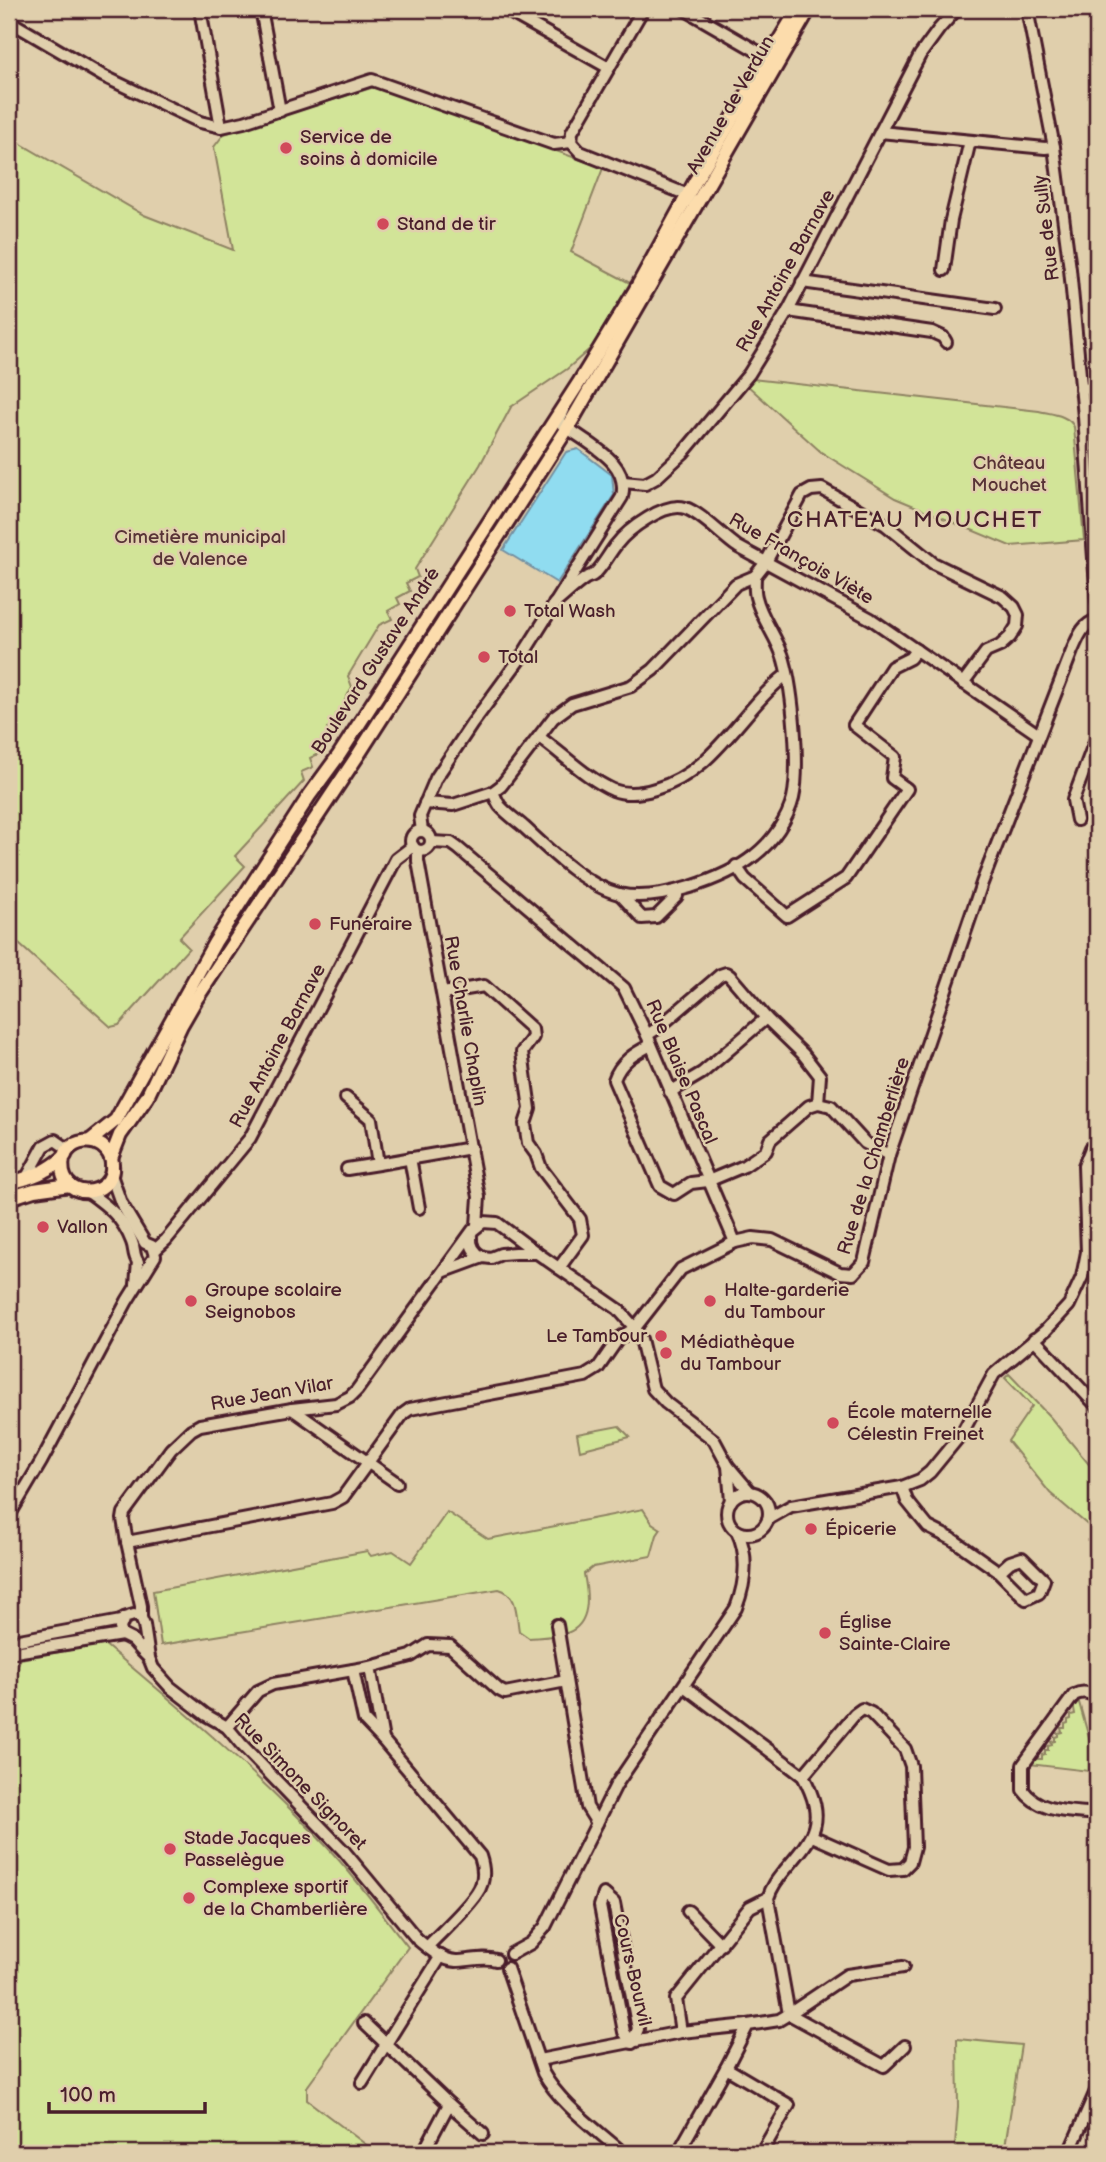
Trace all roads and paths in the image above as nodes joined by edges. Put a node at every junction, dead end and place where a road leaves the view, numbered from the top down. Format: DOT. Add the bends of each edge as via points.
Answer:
graph roads {
  1 [pos="200,9"];
  2 [pos="261,9"];
  3 [pos="504,9"];
  4 [pos="643,9"];
  5 [pos="684,9"];
  6 [pos="798,9"];
  7 [pos="809,9"];
  8 [pos="957,9"];
  9 [pos="1027,9"];
  10 [pos="9,21"];
  11 [pos="774,61"];
  12 [pos="608,68"];
  13 [pos="280,111"];
  14 [pos="221,127"];
  15 [pos="880,132"];
  16 [pos="970,141"];
  17 [pos="571,142"];
  18 [pos="1054,147"];
  19 [pos="688,195"];
  20 [pos="687,221"];
  21 [pos="944,270"];
  22 [pos="802,282"];
  23 [pos="644,287"];
  24 [pos="995,309"];
  25 [pos="788,311"];
  26 [pos="946,342"];
  27 [pos="580,381"];
  28 [pos="1097,388"];
  29 [pos="1082,389"];
  30 [pos="1083,403"];
  31 [pos="1097,410"];
  32 [pos="565,427"];
  33 [pos="624,482"];
  34 [pos="766,562"];
  35 [pos="755,576"];
  36 [pos="1097,601"];
  37 [pos="554,604"];
  38 [pos="1097,620"];
  39 [pos="916,650"];
  40 [pos="786,675"];
  41 [pos="963,683"];
  42 [pos="1039,735"];
  43 [pos="1097,736"];
  44 [pos="539,737"];
  45 [pos="493,792"];
  46 [pos="425,803"];
  47 [pos="1077,820"];
  48 [pos="422,831"];
  49 [pos="431,842"];
  50 [pos="416,849"];
  51 [pos="736,866"];
  52 [pos="677,892"];
  53 [pos="620,894"];
  54 [pos="443,993"];
  55 [pos="766,1018"];
  56 [pos="649,1040"];
  57 [pos="670,1092"];
  58 [pos="346,1098"];
  59 [pos="818,1103"];
  60 [pos="90,1141"];
  61 [pos="1097,1143"];
  62 [pos="471,1148"];
  63 [pos="66,1154"];
  64 [pos="889,1156"];
  65 [pos="111,1158"];
  66 [pos="410,1158"];
  67 [pos="378,1164"];
  68 [pos="347,1169"];
  69 [pos="111,1175"];
  70 [pos="26,1179"];
  71 [pos="708,1181"];
  72 [pos="9,1183"];
  73 [pos="70,1185"];
  74 [pos="88,1192"];
  75 [pos="479,1197"];
  76 [pos="9,1198"];
  77 [pos="419,1208"];
  78 [pos="477,1225"];
  79 [pos="501,1226"];
  80 [pos="471,1236"];
  81 [pos="735,1242"];
  82 [pos="150,1246"];
  83 [pos="135,1249"];
  84 [pos="537,1253"];
  85 [pos="501,1254"];
  86 [pos="483,1258"];
  87 [pos="144,1263"];
  88 [pos="559,1268"];
  89 [pos="445,1271"];
  90 [pos="635,1328"];
  91 [pos="1034,1339"];
  92 [pos="1097,1406"];
  93 [pos="292,1409"];
  94 [pos="368,1462"];
  95 [pos="728,1466"];
  96 [pos="397,1483"];
  97 [pos="902,1487"];
  98 [pos="750,1492"];
  99 [pos="732,1501"];
  100 [pos="765,1501"];
  101 [pos="791,1506"];
  102 [pos="9,1516"];
  103 [pos="768,1520"];
  104 [pos="737,1531"];
  105 [pos="758,1531"];
  106 [pos="127,1542"];
  107 [pos="746,1555"];
  108 [pos="999,1572"];
  109 [pos="138,1594"];
  110 [pos="124,1618"];
  111 [pos="141,1618"];
  112 [pos="556,1625"];
  113 [pos="144,1632"];
  114 [pos="127,1638"];
  115 [pos="11,1650"];
  116 [pos="149,1658"];
  117 [pos="370,1667"];
  118 [pos="353,1670"];
  119 [pos="566,1681"];
  120 [pos="684,1686"];
  121 [pos="1097,1697"];
  122 [pos="227,1727"];
  123 [pos="383,1740"];
  124 [pos="803,1776"];
  125 [pos="1097,1814"];
  126 [pos="597,1823"];
  127 [pos="812,1836"];
  128 [pos="768,1898"];
  129 [pos="688,1912"];
  130 [pos="721,1945"];
  131 [pos="427,1947"];
  132 [pos="511,1954"];
  133 [pos="441,1956"];
  134 [pos="496,1960"];
  135 [pos="903,1967"];
  136 [pos="507,1968"];
  137 [pos="789,2014"];
  138 [pos="364,2022"];
  139 [pos="748,2025"];
  140 [pos="681,2032"];
  141 [pos="632,2042"];
  142 [pos="386,2044"];
  143 [pos="905,2046"];
  144 [pos="539,2060"];
  145 [pos="726,2068"];
  146 [pos="362,2083"];
  147 [pos="1097,2089"];
  148 [pos="449,2104"];
  149 [pos="483,2134"];
  150 [pos="423,2153"];
  151 [pos="623,2153"];
  152 [pos="678,2153"];
  153 [pos="761,2153"];
  154 [pos="1069,2153"];
  1 -- 14 [label="street"];
  2 -- 13 [label="street"];
  3 -- 12 [label="street"];
  4 -- 12 [label="street"];
  5 -- 11 [label="street"];
  6 -- 11 [label="main road, Avenue de Verdun"];
  7 -- 11 [label="main road, Avenue de Verdun"];
  8 -- 15 [label="street, Rue Antoine Barnave" via="920,55"];
  9 -- 18 [label="street, Rue de Sully"];
  10 -- 14 [label="street" via="103,76 200,122"];
  11 -- 19 [label="main road, Avenue de Verdun"];
  11 -- 20 [label="main road, Avenue de Verdun"];
  12 -- 17 [label="street" via="572,132"];
  13 -- 14 [label="street"];
  13 -- 17 [label="street" via="372,80 554,144"];
  15 -- 16 [label="street"];
  15 -- 22 [label="street, Rue Antoine Barnave"];
  16 -- 18 [label="street"];
  16 -- 21 [label="street"];
  17 -- 19 [label="street" via="580,152"];
  18 -- 29 [label="street, Rue de Sully"];
  19 -- 20 [label="street"];
  19 -- 23 [label="main road, Boulevard Gustave André"];
  20 -- 23 [label="main road, Boulevard Gustave André"];
  22 -- 24 [label="street"];
  22 -- 25 [label="street, Rue Antoine Barnave"];
  23 -- 27 [label="main road, Boulevard Gustave André"];
  23 -- 32 [label="main road, Boulevard Gustave André"];
  25 -- 26 [label="street" via="932,332"];
  25 -- 33 [label="street, Rue Antoine Barnave" via="749,374 683,453 645,484"];
  27 -- 32 [label="street" via="559,421"];
  27 -- 60 [label="main road, Boulevard Gustave André" via="215,942 116,1120"];
  28 -- 29 [label="street"];
  29 -- 30 [label="street, Rue de Sully"];
  30 -- 31 [label="street"];
  30 -- 36 [label="street, Rue de Sully"];
  32 -- 33 [label="street" via="612,462"];
  32 -- 65 [label="main road, Boulevard Gustave André" via="486,558 196,999"];
  33 -- 37 [label="street" via="622,497"];
  34 -- 35 [label="street"];
  34 -- 37 [label="street, Rue François Viète" via="690,510 668,508 635,526 594,575"];
  34 -- 39 [label="street, Rue François Viète" via="871,619"];
  34 -- 41 [label="street" via="802,495 811,489 822,489 886,525 933,563 1003,597 1018,615 1010,637 986,652"];
  35 -- 40 [label="street" via="756,598 784,659"];
  35 -- 44 [label="street" via="736,584 653,670 631,686 562,709"];
  37 -- 46 [label="street" via="436,778"];
  38 -- 42 [label="street, Rue de la Chamberlière" via="1084,627"];
  39 -- 41 [label="street, Rue François Viète"];
  39 -- 51 [label="street" via="892,667 854,725 895,757 892,778 907,789 846,878 787,916"];
  40 -- 44 [label="street" via="700,765 646,792 616,791 602,784"];
  40 -- 51 [label="street" via="796,766 793,798 784,821 763,848"];
  41 -- 42 [label="street, Rue François Viète"];
  42 -- 64 [label="street, Rue de la Chamberlière" via="982,883"];
  43 -- 47 [label="street" via="1073,800"];
  44 -- 45 [label="street"];
  45 -- 46 [label="street" via="453,805"];
  45 -- 53 [label="street" via="500,805 557,858"];
  46 -- 48 [label="street" via="420,816"];
  48 -- 49 [label="street" via="429,834"];
  48 -- 50 [label="street" via="411,838"];
  49 -- 50 [label="street" via="429,849"];
  49 -- 56 [label="street, Rue Blaise Pascal" via="458,848 624,988"];
  50 -- 54 [label="street, Rue Charlie Chaplin"];
  50 -- 82 [label="street, Rue Antoine Barnave" via="396,859 250,1138 166,1240"];
  51 -- 52 [label="street"];
  52 -- 53 [label="street"];
  52 -- 53 [label="street" via="656,917 642,918"];
  54 -- 62 [label="street, Rue Charlie Chaplin"];
  54 -- 88 [label="street" via="484,986 532,1029 533,1037 522,1052 530,1109 525,1124 528,1143 580,1219 583,1235"];
  55 -- 56 [label="street" via="726,973"];
  55 -- 57 [label="street" via="702,1073"];
  55 -- 59 [label="street" via="820,1076"];
  56 -- 57 [label="street, Rue Blaise Pascal"];
  56 -- 71 [label="street" via="614,1080 660,1186 674,1194 691,1183"];
  57 -- 71 [label="street, Rue Blaise Pascal"];
  58 -- 67 [label="street" via="371,1119"];
  59 -- 64 [label="street" via="831,1106 865,1143"];
  59 -- 71 [label="street" via="771,1140 766,1151"];
  60 -- 63 [label="main road, Boulevard Gustave André"];
  60 -- 65 [label="main road" via="103,1147"];
  61 -- 91 [label="street" via="1084,1166 1087,1252 1082,1277 1069,1305"];
  62 -- 66 [label="street"];
  62 -- 75 [label="street, Rue Charlie Chaplin"];
  63 -- 70 [label="main road, Boulevard Gustave André"];
  63 -- 70 [label="street" via="55,1140 44,1146"];
  63 -- 73 [label="main road" via="61,1168"];
  64 -- 81 [label="street, Rue de la Chamberlière" via="864,1262 853,1274 840,1273 772,1241 752,1238"];
  65 -- 69 [label="main road, Boulevard Gustave André"];
  66 -- 67 [label="street"];
  66 -- 77 [label="street"];
  67 -- 68 [label="street"];
  69 -- 74 [label="main road" via="102,1187"];
  69 -- 82 [label="street" via="121,1203"];
  70 -- 72 [label="main road, Boulevard Gustave André"];
  71 -- 81 [label="street, Rue Blaise Pascal"];
  73 -- 74 [label="main road"];
  73 -- 76 [label="main road"];
  74 -- 83 [label="street" via="120,1218"];
  75 -- 78 [label="street, Rue Charlie Chaplin"];
  75 -- 79 [label="street, Rue Charlie Chaplin"];
  78 -- 79 [label="street"];
  78 -- 80 [label="street, Rue Jean Vilar"];
  79 -- 84 [label="street"];
  79 -- 85 [label="street" via="508,1240"];
  80 -- 86 [label="street" via="474,1251"];
  80 -- 89 [label="street, Rue Jean Vilar"];
  81 -- 90 [label="street, Rue de la Chamberlière" via="681,1269"];
  82 -- 83 [label="street"];
  82 -- 87 [label="street" via="154,1259"];
  83 -- 87 [label="street" via="134,1256"];
  84 -- 85 [label="street"];
  84 -- 88 [label="street"];
  85 -- 86 [label="street"];
  86 -- 89 [label="street"];
  87 -- 102 [label="street" via="135,1288"];
  88 -- 90 [label="street" via="618,1309"];
  89 -- 93 [label="street, Rue Jean Vilar" via="350,1397 336,1404"];
  90 -- 94 [label="street, Rue de la Chamberlière" via="618,1339 597,1368 585,1376 410,1409"];
  90 -- 95 [label="street" via="653,1389 714,1440"];
  91 -- 92 [label="street"];
  91 -- 97 [label="street" via="994,1374 962,1433 930,1472"];
  93 -- 94 [label="street"];
  93 -- 106 [label="street, Rue Jean Vilar" via="191,1430 171,1449 124,1513"];
  94 -- 96 [label="street"];
  94 -- 106 [label="street, Rue de la Chamberlière" via="343,1497 332,1503"];
  95 -- 98 [label="street"];
  95 -- 99 [label="street"];
  97 -- 101 [label="street"];
  97 -- 108 [label="street" via="928,1527"];
  98 -- 99 [label="street"];
  98 -- 100 [label="street"];
  99 -- 104 [label="street" via="728,1517"];
  100 -- 101 [label="street"];
  100 -- 103 [label="street"];
  101 -- 103 [label="street"];
  103 -- 105 [label="street"];
  104 -- 105 [label="street"];
  104 -- 107 [label="street"];
  105 -- 107 [label="street"];
  106 -- 109 [label="street, Rue Jean Vilar"];
  107 -- 120 [label="street" via="736,1608"];
  109 -- 110 [label="street"];
  109 -- 111 [label="street, Rue Jean Vilar"];
  110 -- 111 [label="street"];
  110 -- 114 [label="street" via="120,1628"];
  110 -- 115 [label="street" via="19,1640"];
  111 -- 113 [label="street"];
  112 -- 119 [label="street"];
  113 -- 114 [label="street" via="137,1639"];
  113 -- 116 [label="street, Rue Simone Signoret"];
  114 -- 115 [label="street"];
  114 -- 116 [label="street, Rue Simone Signoret"];
  116 -- 122 [label="street, Rue Simone Signoret" via="170,1687"];
  117 -- 118 [label="street"];
  117 -- 119 [label="street" via="440,1644 450,1646 505,1693"];
  117 -- 123 [label="street"];
  118 -- 122 [label="street" via="273,1684 258,1691"];
  118 -- 123 [label="street" via="362,1715"];
  119 -- 126 [label="street" via="587,1807"];
  120 -- 124 [label="street"];
  120 -- 126 [label="street" via="623,1773"];
  121 -- 125 [label="street" via="1080,1692 1074,1695 1023,1765 1023,1790 1042,1807"];
  122 -- 131 [label="street, Rue Simone Signoret"];
  123 -- 131 [label="street" via="480,1856 484,1867 478,1893"];
  124 -- 127 [label="street" via="817,1823"];
  124 -- 127 [label="street" via="862,1709 905,1749 911,1766 914,1847 911,1862 903,1869 889,1870"];
  126 -- 132 [label="street" via="545,1927 531,1943"];
  127 -- 128 [label="street" via="772,1886"];
  128 -- 130 [label="street" via="750,1907"];
  128 -- 137 [label="street"];
  129 -- 130 [label="street"];
  130 -- 140 [label="street" via="676,1999"];
  131 -- 133 [label="street, Rue Simone Signoret"];
  132 -- 134 [label="street" via="502,1952"];
  132 -- 136 [label="street"];
  133 -- 134 [label="street, Rue Simone Signoret" via="456,1961"];
  133 -- 142 [label="street"];
  134 -- 136 [label="street"];
  135 -- 137 [label="street" via="847,1975"];
  136 -- 144 [label="street"];
  137 -- 139 [label="street"];
  137 -- 143 [label="street" via="884,2066"];
  138 -- 142 [label="street"];
  139 -- 140 [label="street"];
  139 -- 145 [label="street"];
  140 -- 141 [label="street"];
  141 -- 141 [label="street, Cours Bourvil" via="638,2029 614,1903 604,1894 600,1906 624,2032"];
  141 -- 144 [label="street"];
  142 -- 146 [label="street"];
  142 -- 148 [label="street"];
  144 -- 151 [label="street" via="560,2098"];
  145 -- 152 [label="street"];
  145 -- 153 [label="street" via="789,2105"];
  147 -- 154 [label="street"];
  148 -- 149 [label="street"];
  148 -- 150 [label="street"];
}
